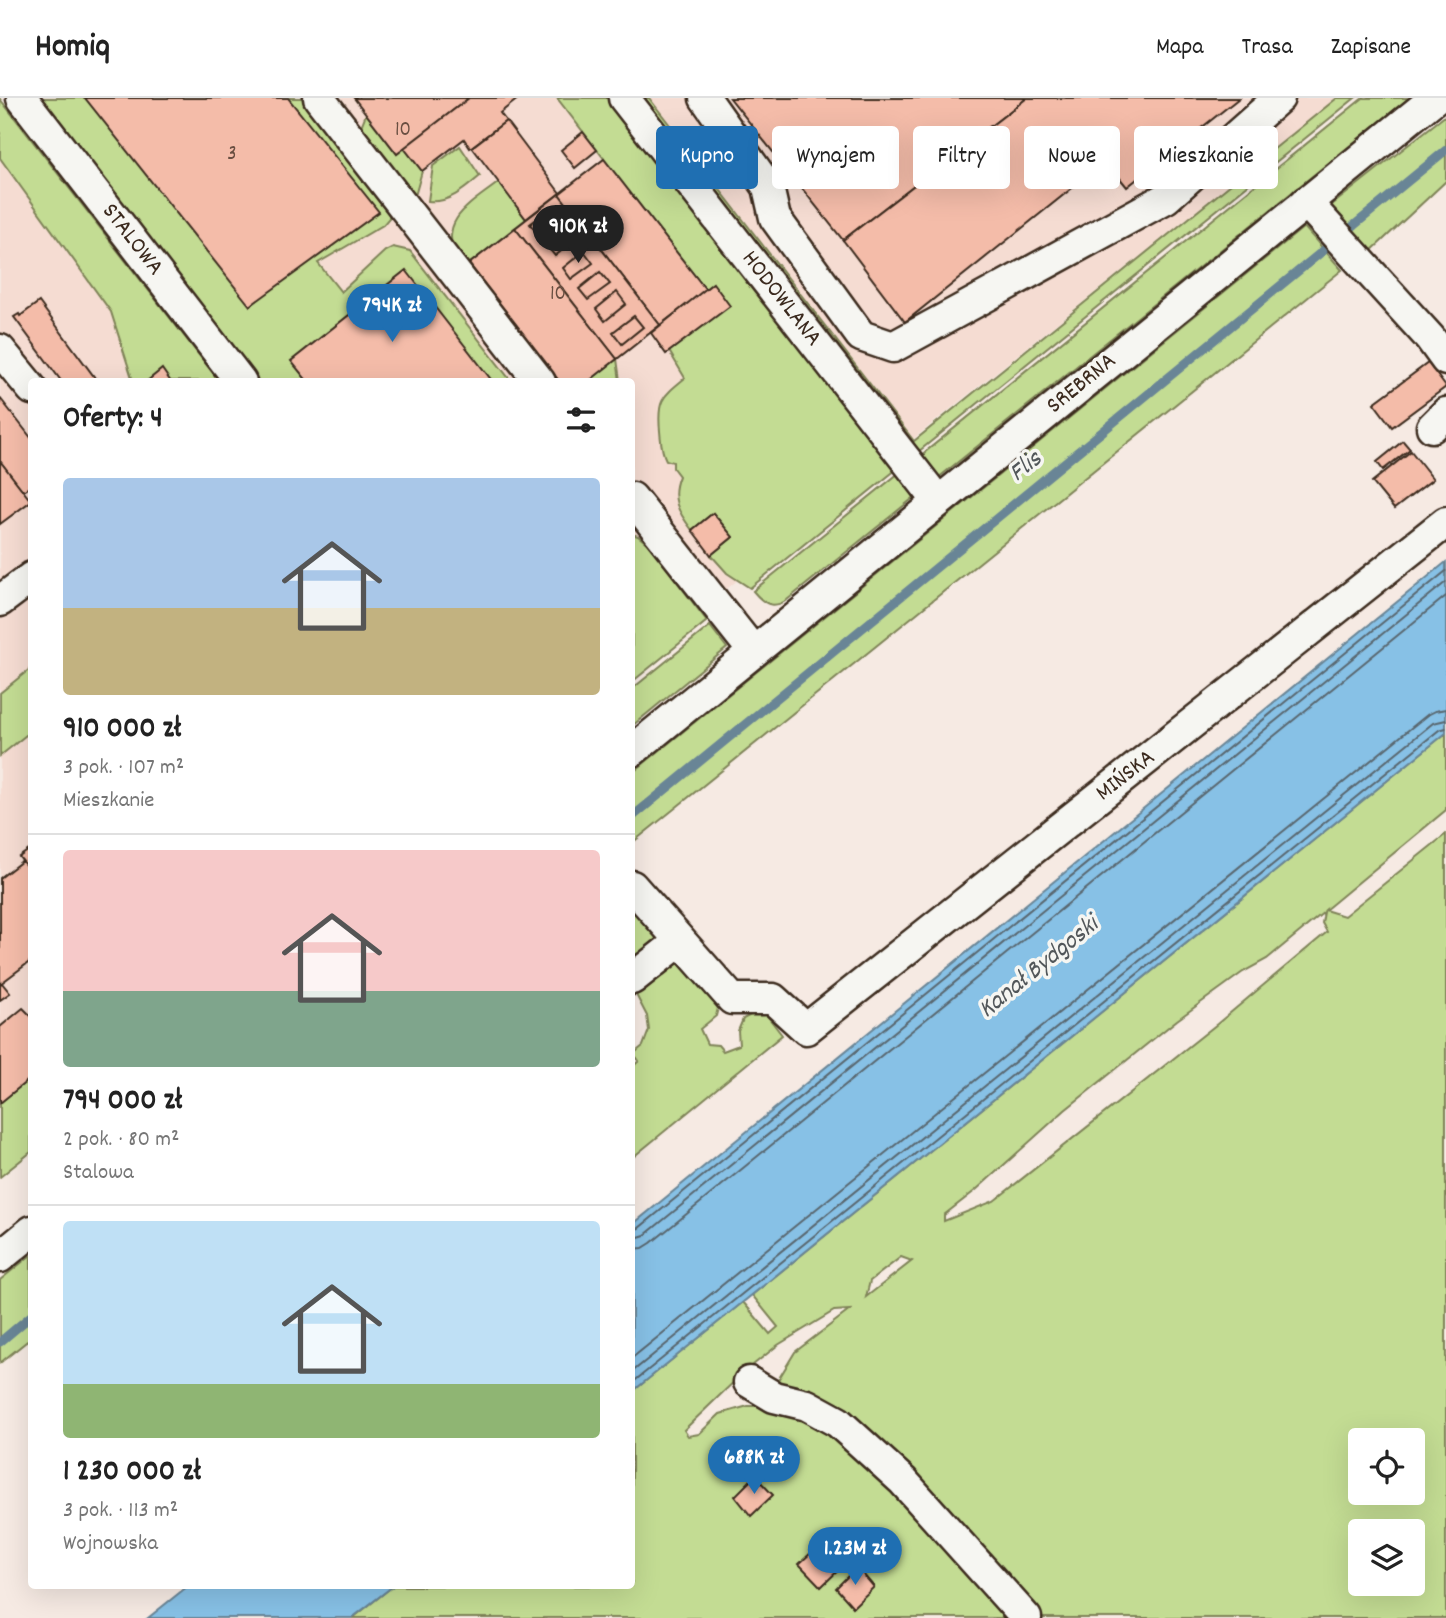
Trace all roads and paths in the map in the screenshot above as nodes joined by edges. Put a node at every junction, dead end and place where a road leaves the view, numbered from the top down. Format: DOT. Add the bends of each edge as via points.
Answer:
graph roads {
  1 [pos="23,98"];
  2 [pos="319,98"];
  3 [pos="624,98"];
  4 [pos="705,98"];
  5 [pos="1279,98"];
  6 [pos="1435,98"];
  7 [pos="1316,212"];
  8 [pos="0,350"];
  9 [pos="1446,360"];
  10 [pos="238,378"];
  11 [pos="537,378"];
  12 [pos="28,384"];
  13 [pos="938,501"];
  14 [pos="635,502"];
  15 [pos="1446,522"];
  16 [pos="28,580"];
  17 [pos="0,601"];
  18 [pos="754,651"];
  19 [pos="635,749"];
  20 [pos="635,889"];
  21 [pos="680,941"];
  22 [pos="635,977"];
  23 [pos="28,1234"];
  24 [pos="0,1256"];
  25 [pos="749,1382"];
  26 [pos="1026,1618"];
  1 -- 10 [label="street, STALOWA"];
  2 -- 11 [label="street"];
  3 -- 13 [label="street, HODOWLANA"];
  4 -- 5 [label="street" via="768,187 775,218 860,336 893,347 1166,198"];
  6 -- 7 [label="street, SREBRNA"];
  7 -- 9 [label="street"];
  7 -- 13 [label="street, SREBRNA"];
  8 -- 12 [label="street"];
  13 -- 18 [label="street, SREBRNA"];
  14 -- 18 [label="street"];
  15 -- 21 [label="street, MIŃSKA" via="806,1029 773,999 732,999"];
  16 -- 17 [label="street"];
  18 -- 19 [label="street, SREBRNA"];
  20 -- 21 [label="street"];
  21 -- 22 [label="street"];
  23 -- 24 [label="street"];
  25 -- 26 [label="street" via="838,1422 903,1481"];
}
